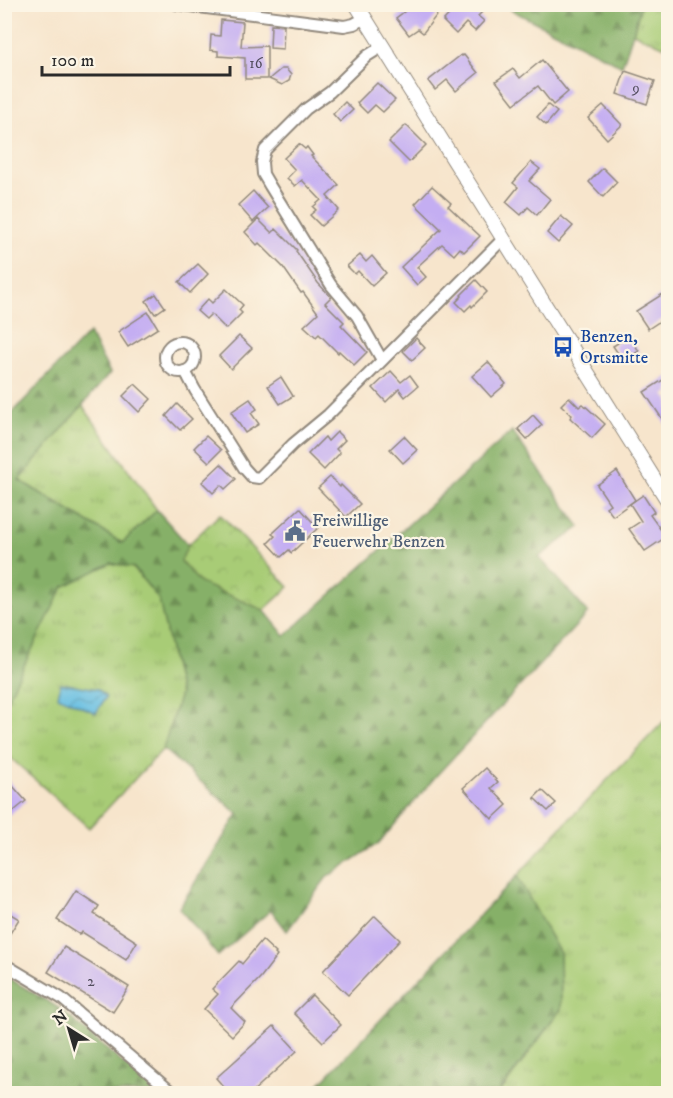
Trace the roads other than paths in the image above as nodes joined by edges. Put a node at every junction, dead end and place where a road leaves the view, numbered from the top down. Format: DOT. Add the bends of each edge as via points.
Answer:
graph roads {
  1 [pos="176,4"];
  2 [pos="357,4"];
  3 [pos="365,18"];
  4 [pos="382,46"];
  5 [pos="503,239"];
  6 [pos="382,360"];
  7 [pos="186,371"];
  8 [pos="669,501"];
  9 [pos="4,964"];
  10 [pos="174,1094"];
  1 -- 3 [label="street" via="344,26"];
  2 -- 3 [label="street"];
  3 -- 4 [label="street"];
  4 -- 5 [label="street"];
  4 -- 6 [label="street" via="306,109 265,150 262,162 270,186"];
  5 -- 6 [label="street"];
  5 -- 8 [label="street"];
  6 -- 7 [label="street" via="328,415 256,478 244,468"];
  9 -- 10 [label="street" via="62,998"];
}
